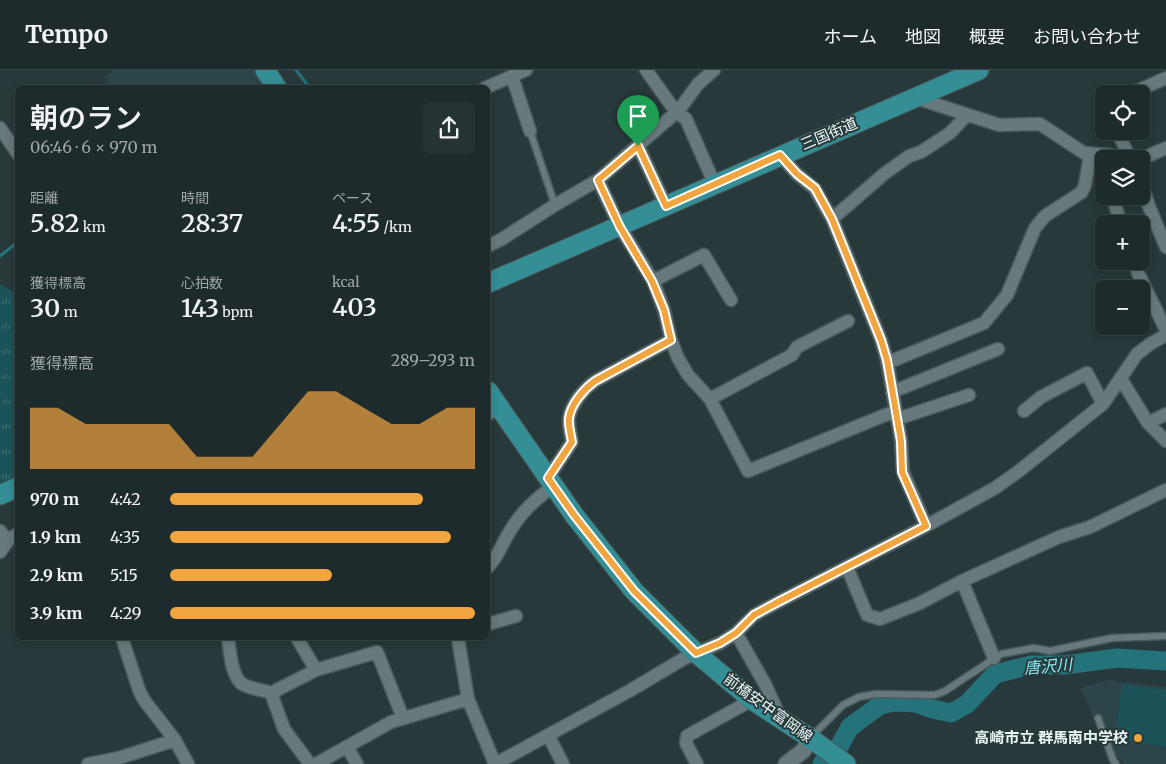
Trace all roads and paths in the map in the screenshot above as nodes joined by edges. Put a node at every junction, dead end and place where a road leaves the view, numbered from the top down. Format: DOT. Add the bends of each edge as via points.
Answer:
graph roads {
  1 [pos="265,70"];
  2 [pos="526,70"];
  3 [pos="646,70"];
  4 [pos="714,70"];
  5 [pos="979,70"];
  6 [pos="511,73"];
  7 [pos="1166,78"];
  8 [pos="275,85"];
  9 [pos="490,85"];
  10 [pos="1150,85"];
  11 [pos="916,98"];
  12 [pos="676,112"];
  13 [pos="966,116"];
  14 [pos="0,128"];
  15 [pos="530,131"];
  16 [pos="638,146"];
  17 [pos="1166,148"];
  18 [pos="15,150"];
  19 [pos="1090,154"];
  20 [pos="1150,154"];
  21 [pos="780,155"];
  22 [pos="1095,155"];
  23 [pos="598,180"];
  24 [pos="715,185"];
  25 [pos="555,205"];
  26 [pos="1149,205"];
  27 [pos="666,206"];
  28 [pos="832,219"];
  29 [pos="620,227"];
  30 [pos="490,245"];
  31 [pos="1166,247"];
  32 [pos="1137,270"];
  33 [pos="652,281"];
  34 [pos="490,282"];
  35 [pos="731,300"];
  36 [pos="848,321"];
  37 [pos="1166,330"];
  38 [pos="1166,335"];
  39 [pos="671,340"];
  40 [pos="998,349"];
  41 [pos="887,363"];
  42 [pos="1121,379"];
  43 [pos="892,392"];
  44 [pos="969,395"];
  45 [pos="710,399"];
  46 [pos="491,404"];
  47 [pos="1103,404"];
  48 [pos="1024,411"];
  49 [pos="1166,414"];
  50 [pos="896,415"];
  51 [pos="1148,423"];
  52 [pos="1166,441"];
  53 [pos="551,482"];
  54 [pos="15,489"];
  55 [pos="1166,490"];
  56 [pos="0,495"];
  57 [pos="926,526"];
  58 [pos="9,535"];
  59 [pos="0,552"];
  60 [pos="490,565"];
  61 [pos="846,566"];
  62 [pos="962,581"];
  63 [pos="516,616"];
  64 [pos="490,623"];
  65 [pos="736,633"];
  66 [pos="1166,636"];
  67 [pos="123,640"];
  68 [pos="228,640"];
  69 [pos="298,640"];
  70 [pos="458,640"];
  71 [pos="696,653"];
  72 [pos="994,658"];
  73 [pos="316,670"];
  74 [pos="271,693"];
  75 [pos="468,699"];
  76 [pos="752,700"];
  77 [pos="404,718"];
  78 [pos="1098,718"];
  79 [pos="782,720"];
  80 [pos="548,735"];
  81 [pos="810,738"];
  82 [pos="175,740"];
  83 [pos="347,747"];
  84 [pos="119,761"];
  85 [pos="88,764"];
  86 [pos="188,764"];
  87 [pos="310,764"];
  88 [pos="316,764"];
  89 [pos="357,764"];
  90 [pos="495,764"];
  91 [pos="563,764"];
  92 [pos="697,764"];
  93 [pos="786,764"];
  94 [pos="846,764"];
  95 [pos="1116,764"];
  1 -- 8 [label="main road"];
  2 -- 6 [label="street"];
  3 -- 12 [label="street"];
  4 -- 12 [label="street"];
  5 -- 11 [label="main road, 三国街道"];
  6 -- 9 [label="street"];
  6 -- 15 [label="street"];
  7 -- 10 [label="street"];
  11 -- 13 [label="street"];
  11 -- 21 [label="main road, 三国街道"];
  12 -- 16 [label="street"];
  12 -- 24 [label="street" via="686,119"];
  13 -- 19 [label="street" via="998,125 1040,124"];
  13 -- 28 [label="street" via="950,133 884,174"];
  14 -- 18 [label="street"];
  15 -- 25 [label="lane"];
  16 -- 23 [label="street"];
  16 -- 27 [label="street"];
  17 -- 20 [label="street"];
  19 -- 22 [label="street"];
  19 -- 41 [label="street" via="1082,192 1045,216 1035,228 1007,295 984,323"];
  21 -- 24 [label="main road, 三国街道"];
  21 -- 28 [label="street" via="815,188"];
  23 -- 25 [label="street"];
  23 -- 29 [label="street"];
  24 -- 27 [label="main road, 三国街道"];
  25 -- 30 [label="street"];
  26 -- 31 [label="street"];
  27 -- 29 [label="main road, 三国街道"];
  28 -- 41 [label="street" via="881,340"];
  29 -- 33 [label="street"];
  29 -- 34 [label="main road, 三国街道"];
  32 -- 37 [label="street"];
  33 -- 35 [label="street" via="704,255"];
  33 -- 39 [label="street" via="664,310"];
  36 -- 45 [label="street"];
  38 -- 42 [label="street" via="1137,354"];
  39 -- 45 [label="street" via="688,375"];
  39 -- 53 [label="street" via="586,387 568,419 572,442"];
  40 -- 43 [label="street"];
  41 -- 43 [label="street"];
  42 -- 47 [label="street"];
  42 -- 51 [label="street"];
  43 -- 50 [label="street"];
  44 -- 50 [label="street"];
  45 -- 50 [label="street" via="748,471"];
  46 -- 53 [label="main road, 前橋安中富岡線"];
  47 -- 48 [label="street" via="1087,373 1041,397"];
  47 -- 57 [label="street" via="1020,471"];
  49 -- 51 [label="street"];
  50 -- 57 [label="street" via="902,472"];
  51 -- 52 [label="street"];
  53 -- 60 [label="street" via="529,504"];
  53 -- 71 [label="main road, 前橋安中富岡線" via="634,591"];
  54 -- 56 [label="main road"];
  55 -- 62 [label="street" via="1090,527 1059,537"];
  57 -- 61 [label="street"];
  58 -- 59 [label="street"];
  61 -- 62 [label="street" via="867,615 880,618 920,603"];
  61 -- 65 [label="street" via="754,615"];
  62 -- 72 [label="street"];
  63 -- 64 [label="street"];
  65 -- 71 [label="street"];
  65 -- 79 [label="street"];
  66 -- 72 [label="lane" via="1112,638 1050,651 1034,648"];
  67 -- 82 [label="street" via="144,700"];
  68 -- 74 [label="street" via="239,681"];
  69 -- 73 [label="street"];
  70 -- 75 [label="street"];
  71 -- 76 [label="main road, 前橋安中富岡線"];
  71 -- 80 [label="street"];
  72 -- 81 [label="lane" via="935,695 876,694 859,697 843,705"];
  73 -- 74 [label="street"];
  73 -- 77 [label="street" via="377,652"];
  74 -- 87 [label="street" via="284,729"];
  75 -- 77 [label="street"];
  75 -- 90 [label="street"];
  76 -- 79 [label="main road, 前橋安中富岡線"];
  76 -- 92 [label="street" via="687,736 686,743"];
  77 -- 83 [label="street"];
  78 -- 95 [label="lane"];
  79 -- 81 [label="main road, 前橋安中富岡線"];
  80 -- 90 [label="street"];
  80 -- 91 [label="street"];
  81 -- 93 [label="street" via="803,750"];
  81 -- 94 [label="main road, 前橋安中富岡線"];
  82 -- 84 [label="street"];
  82 -- 86 [label="street"];
  83 -- 88 [label="street"];
  83 -- 89 [label="street"];
  84 -- 85 [label="street"];
}
